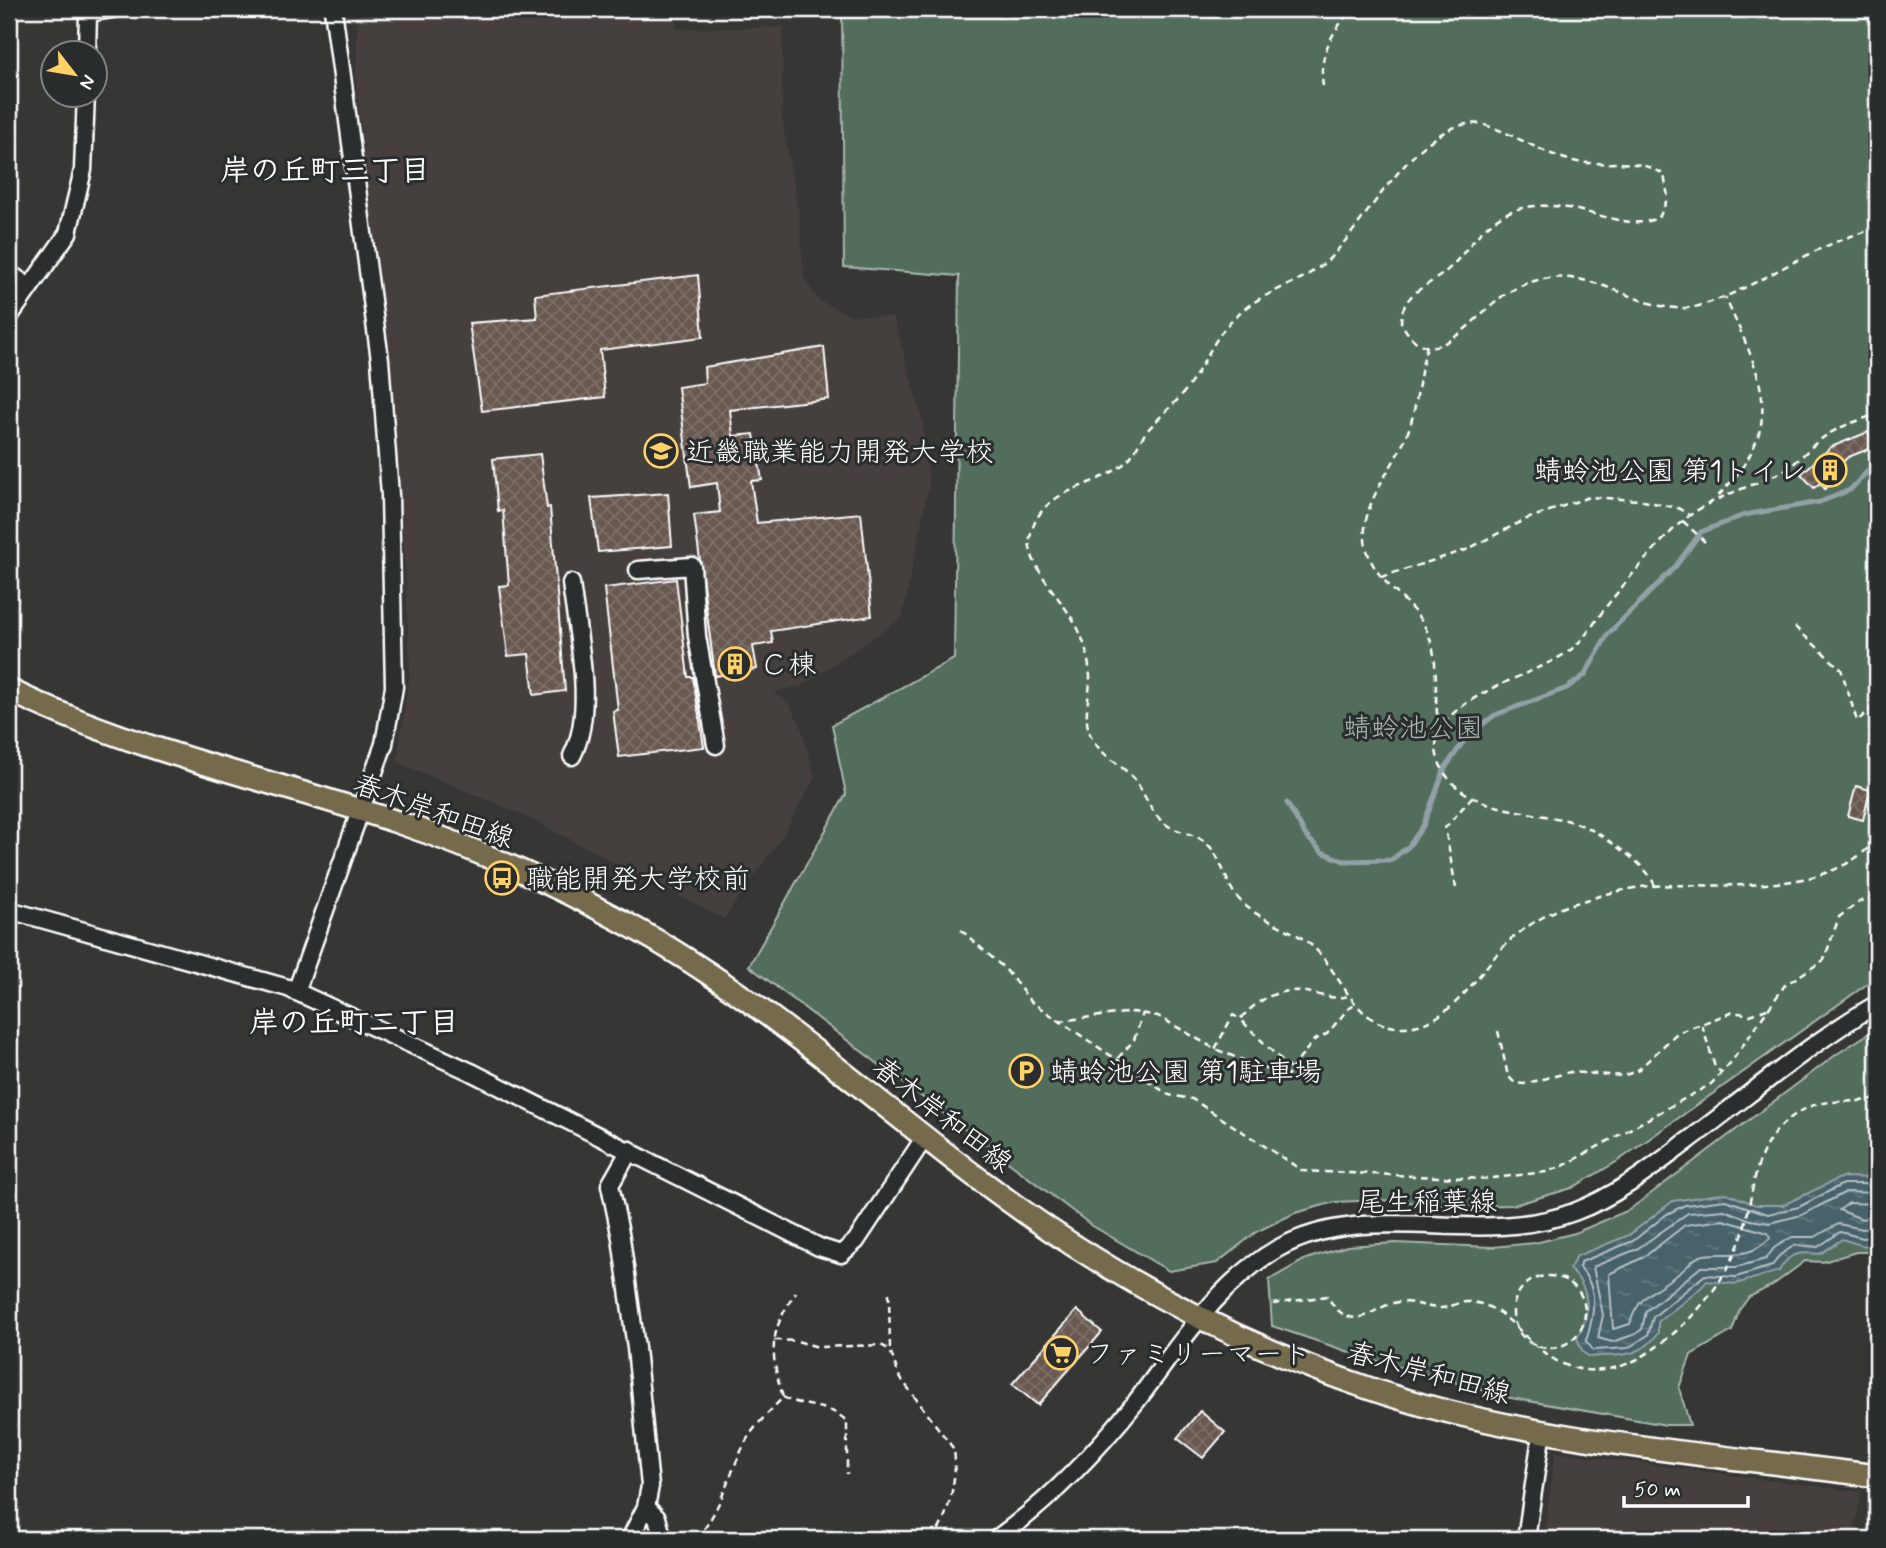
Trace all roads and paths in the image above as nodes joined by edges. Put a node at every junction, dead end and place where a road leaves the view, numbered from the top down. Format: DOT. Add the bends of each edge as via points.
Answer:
graph roads {
  1 [pos="113,9"];
  2 [pos="333,9"];
  3 [pos="1352,9"];
  4 [pos="87,38"];
  5 [pos="1324,86"];
  6 [pos="85,108"];
  7 [pos="1877,229"];
  8 [pos="9,273"];
  9 [pos="29,287"];
  10 [pos="1724,295"];
  11 [pos="9,317"];
  12 [pos="1427,346"];
  13 [pos="1877,414"];
  14 [pos="1716,498"];
  15 [pos="1689,515"];
  16 [pos="1683,521"];
  17 [pos="1705,542"];
  18 [pos="638,570"];
  19 [pos="1381,577"];
  20 [pos="571,583"];
  21 [pos="1795,627"];
  22 [pos="9,690"];
  23 [pos="1877,704"];
  24 [pos="1442,724"];
  25 [pos="716,745"];
  26 [pos="572,757"];
  27 [pos="1473,796"];
  28 [pos="359,810"];
  29 [pos="1877,838"];
  30 [pos="1873,844"];
  31 [pos="1877,846"];
  32 [pos="1655,886"];
  33 [pos="1456,888"];
  34 [pos="1877,896"];
  35 [pos="9,910"];
  36 [pos="961,930"];
  37 [pos="296,992"];
  38 [pos="1349,996"];
  39 [pos="1877,1004"];
  40 [pos="1355,1005"];
  41 [pos="1770,1008"];
  42 [pos="1143,1013"];
  43 [pos="1240,1019"];
  44 [pos="1059,1021"];
  45 [pos="1702,1025"];
  46 [pos="1498,1031"];
  47 [pos="1215,1049"];
  48 [pos="1117,1059"];
  49 [pos="1291,1070"];
  50 [pos="1722,1073"];
  51 [pos="1877,1098"];
  52 [pos="925,1137"];
  53 [pos="630,1150"];
  54 [pos="796,1292"];
  55 [pos="889,1293"];
  56 [pos="1273,1304"];
  57 [pos="1199,1320"];
  58 [pos="1524,1338"];
  59 [pos="774,1340"];
  60 [pos="890,1350"];
  61 [pos="783,1397"];
  62 [pos="1542,1430"];
  63 [pos="847,1474"];
  64 [pos="1877,1476"];
  65 [pos="646,1507"];
  66 [pos="630,1539"];
  67 [pos="663,1539"];
  68 [pos="697,1539"];
  69 [pos="932,1539"];
  70 [pos="996,1539"];
  71 [pos="1526,1539"];
  1 -- 4 [label="street" via="88,13"];
  2 -- 28 [label="street" via="380,360 393,575 390,718"];
  3 -- 5 [label="path" via="1324,51"];
  6 -- 9 [label="street" via="83,170 68,233"];
  7 -- 10 [label="path" via="1837,240"];
  8 -- 9 [label="street"];
  9 -- 11 [label="street"];
  10 -- 12 [label="path" via="1688,308 1671,307 1592,280 1537,280 1502,296 1452,340"];
  10 -- 14 [label="path" via="1761,378 1763,410 1742,470"];
  12 -- 19 [label="path" via="1406,437 1371,502 1365,524 1366,545"];
  12 -- 38 [label="path" via="1411,338 1401,322 1401,312 1412,294 1445,272 1479,230 1507,213 1537,204 1567,206 1644,224 1666,207 1664,176 1647,166 1564,159 1481,124 1467,122 1438,134 1377,198 1329,260 1254,302 1229,323 1186,390 1149,428 1128,460 1059,495 1040,513 1030,539 1033,562 1065,603 1084,643 1090,676 1087,729 1097,747 1136,782 1162,822 1207,842 1240,901 1260,918 1290,931 1318,951"];
  13 -- 14 [label="path" via="1832,432 1784,470"];
  14 -- 15 [label="path"];
  15 -- 16 [label="path"];
  15 -- 19 [label="path" via="1678,508 1639,500 1589,497 1524,520 1466,550"];
  16 -- 17 [label="path"];
  16 -- 24 [label="path" via="1571,650 1495,686"];
  18 -- 25 [label="street" via="692,566 696,636"];
  19 -- 24 [label="path" via="1427,631 1437,667 1436,710"];
  20 -- 26 [label="street" via="584,688 579,742"];
  21 -- 23 [label="path" via="1842,669 1857,721"];
  22 -- 28 [label="main road, 春木岸和田線" via="127,740"];
  24 -- 27 [label="path" via="1436,745 1441,765 1446,775"];
  27 -- 32 [label="path" via="1594,832 1646,871"];
  27 -- 33 [label="path" via="1445,828"];
  28 -- 37 [label="street"];
  28 -- 52 [label="main road, 春木岸和田線" via="467,848 675,951 801,1037"];
  29 -- 30 [label="path"];
  30 -- 31 [label="path"];
  30 -- 32 [label="path" via="1856,860 1797,879 1770,884"];
  32 -- 40 [label="path" via="1570,904 1543,917 1509,942 1455,1003 1430,1021 1400,1028 1375,1021"];
  34 -- 41 [label="path" via="1846,909 1824,960 1785,985"];
  35 -- 37 [label="street"];
  36 -- 44 [label="path" via="1006,970 1030,1001"];
  37 -- 53 [label="street"];
  38 -- 40 [label="path"];
  38 -- 43 [label="path" via="1338,999 1283,991 1262,999"];
  39 -- 57 [label="street, 尾生稲葉線" via="1792,1061 1646,1172 1592,1204 1517,1226 1371,1224 1309,1235 1252,1266"];
  40 -- 49 [label="path" via="1327,1034 1314,1040"];
  41 -- 45 [label="path" via="1750,1014 1733,1012"];
  41 -- 50 [label="path"];
  42 -- 44 [label="path"];
  42 -- 47 [label="path" via="1171,1021"];
  42 -- 48 [label="path" via="1134,1040"];
  43 -- 47 [label="path" via="1233,1015"];
  43 -- 49 [label="path"];
  44 -- 48 [label="path"];
  45 -- 46 [label="path" via="1664,1042 1631,1075 1570,1072 1524,1084 1508,1076"];
  45 -- 50 [label="path" via="1715,1067"];
  47 -- 49 [label="path" via="1286,1077"];
  48 -- 50 [label="path" via="1169,1095 1195,1101 1303,1171 1463,1179 1505,1178 1563,1166 1699,1094"];
  51 -- 58 [label="path" via="1805,1109 1783,1125 1759,1155 1741,1238 1718,1285 1675,1332 1629,1364 1604,1370 1569,1368"];
  52 -- 53 [label="street" via="856,1241 841,1254 818,1247"];
  52 -- 57 [label="main road, 春木岸和田線" via="1077,1248"];
  53 -- 65 [label="street" via="610,1185 648,1454"];
  54 -- 59 [label="path" via="781,1315"];
  55 -- 60 [label="path"];
  56 -- 58 [label="path" via="1327,1296 1333,1306 1355,1318 1368,1317 1397,1302 1440,1308 1470,1301 1504,1316"];
  57 -- 62 [label="main road, 春木岸和田線" via="1371,1390"];
  57 -- 70 [label="street, 尾生稲葉線" via="1093,1451"];
  58 -- 58 [label="path" via="1516,1328 1513,1311 1521,1288 1543,1276 1571,1283 1584,1305 1580,1329 1570,1341 1559,1346 1534,1345"];
  59 -- 60 [label="path" via="818,1347 881,1345"];
  59 -- 61 [label="path" via="772,1362"];
  60 -- 69 [label="path" via="899,1376 953,1447 956,1458 945,1519"];
  61 -- 63 [label="path" via="798,1405 830,1410 847,1422"];
  61 -- 68 [label="path" via="745,1442 718,1507"];
  62 -- 64 [label="main road, 春木岸和田線"];
  62 -- 71 [label="street"];
  65 -- 66 [label="street"];
  65 -- 67 [label="street" via="657,1518"];
}
